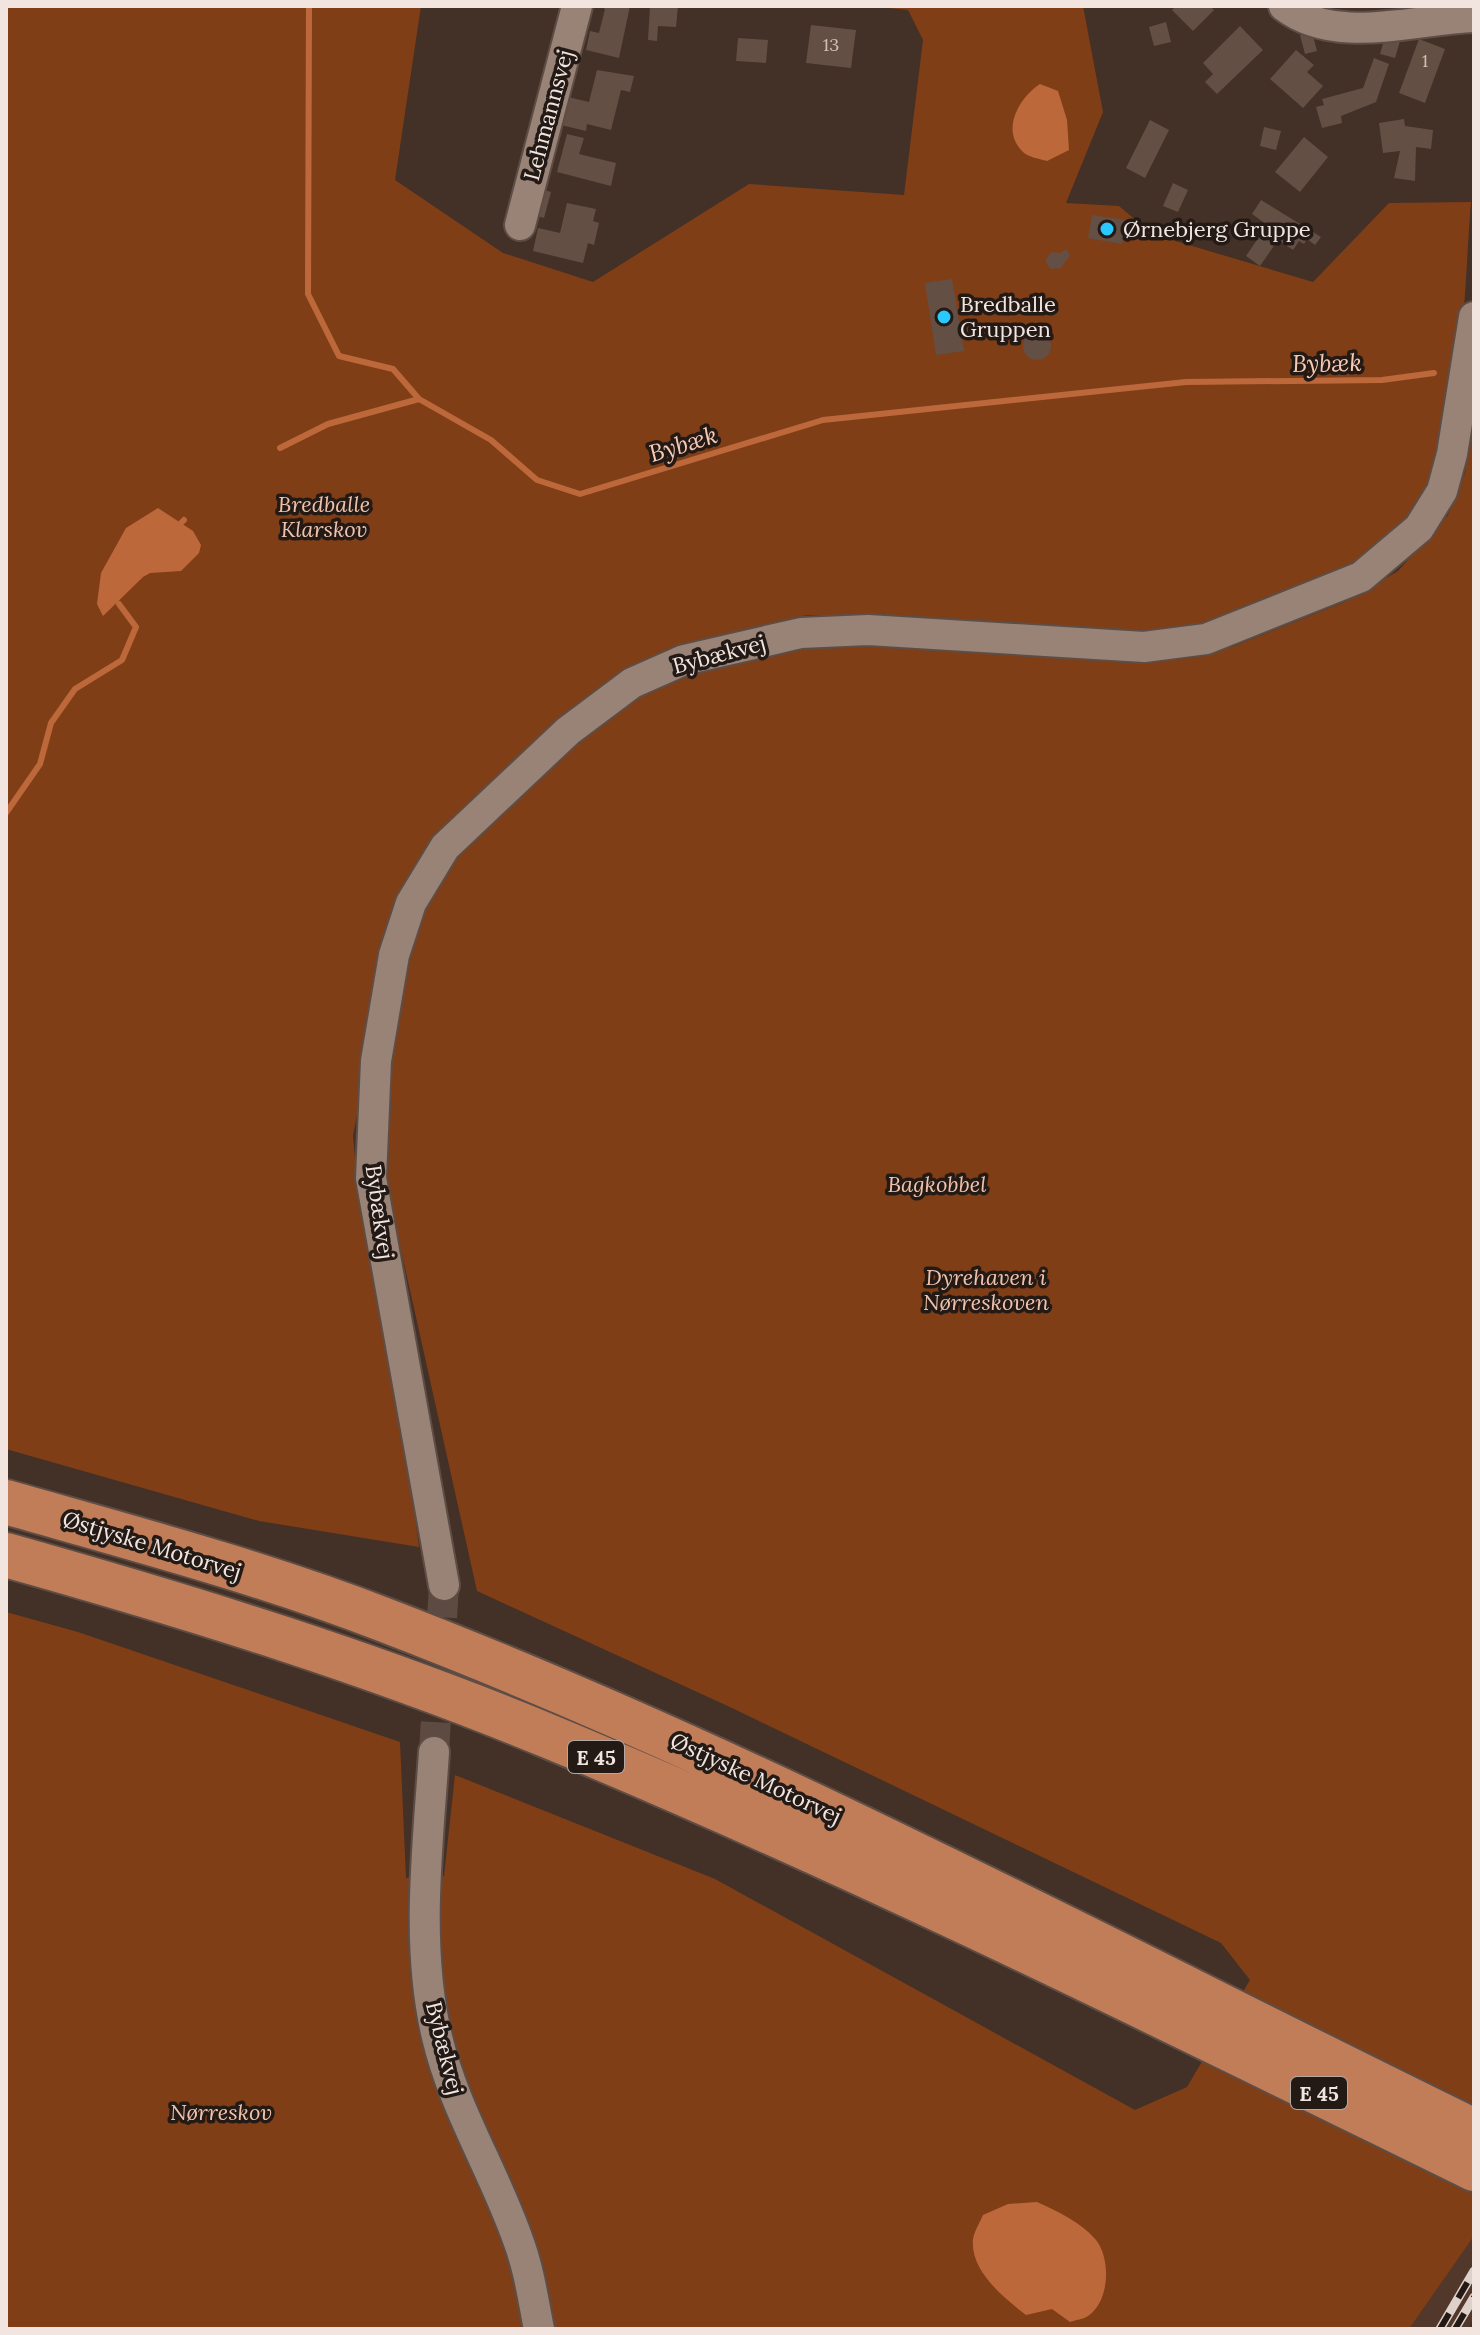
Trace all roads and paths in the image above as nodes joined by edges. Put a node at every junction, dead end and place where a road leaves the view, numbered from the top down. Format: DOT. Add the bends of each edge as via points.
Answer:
graph roads {
  1 [pos="577,6"];
  2 [pos="1284,6"];
  3 [pos="1474,17"];
  4 [pos="520,225"];
  5 [pos="1474,317"];
  6 [pos="6,1502"];
  7 [pos="6,1555"];
  8 [pos="444,1585"];
  9 [pos="434,1752"];
  10 [pos="1171,2002"];
  11 [pos="1474,2131"];
  12 [pos="1474,2169"];
  13 [pos="539,2329"];
  1 -- 4 [label="street, Lehmannsvej"];
  2 -- 3 [label="street" via="1306,20 1352,28"];
  5 -- 8 [label="street, Bybækvej" via="1442,491 1419,528 1361,577 1206,639 1144,647 868,630 801,633 684,660 632,683 568,731 445,847 411,903 394,955 376,1061 371,1178"];
  6 -- 10 [label="highway, Østjyske Motorvej / E 45" via="204,1559 379,1618 558,1690 786,1790"];
  7 -- 10 [label="highway, Østjyske Motorvej / E 45" via="210,1613 551,1737"];
  9 -- 13 [label="street, Bybækvej" via="426,1963 437,2036 455,2097 518,2239"];
  10 -- 11 [label="highway, Østjyske Motorvej / E 45"];
  10 -- 12 [label="highway, Østjyske Motorvej / E 45"];
}
